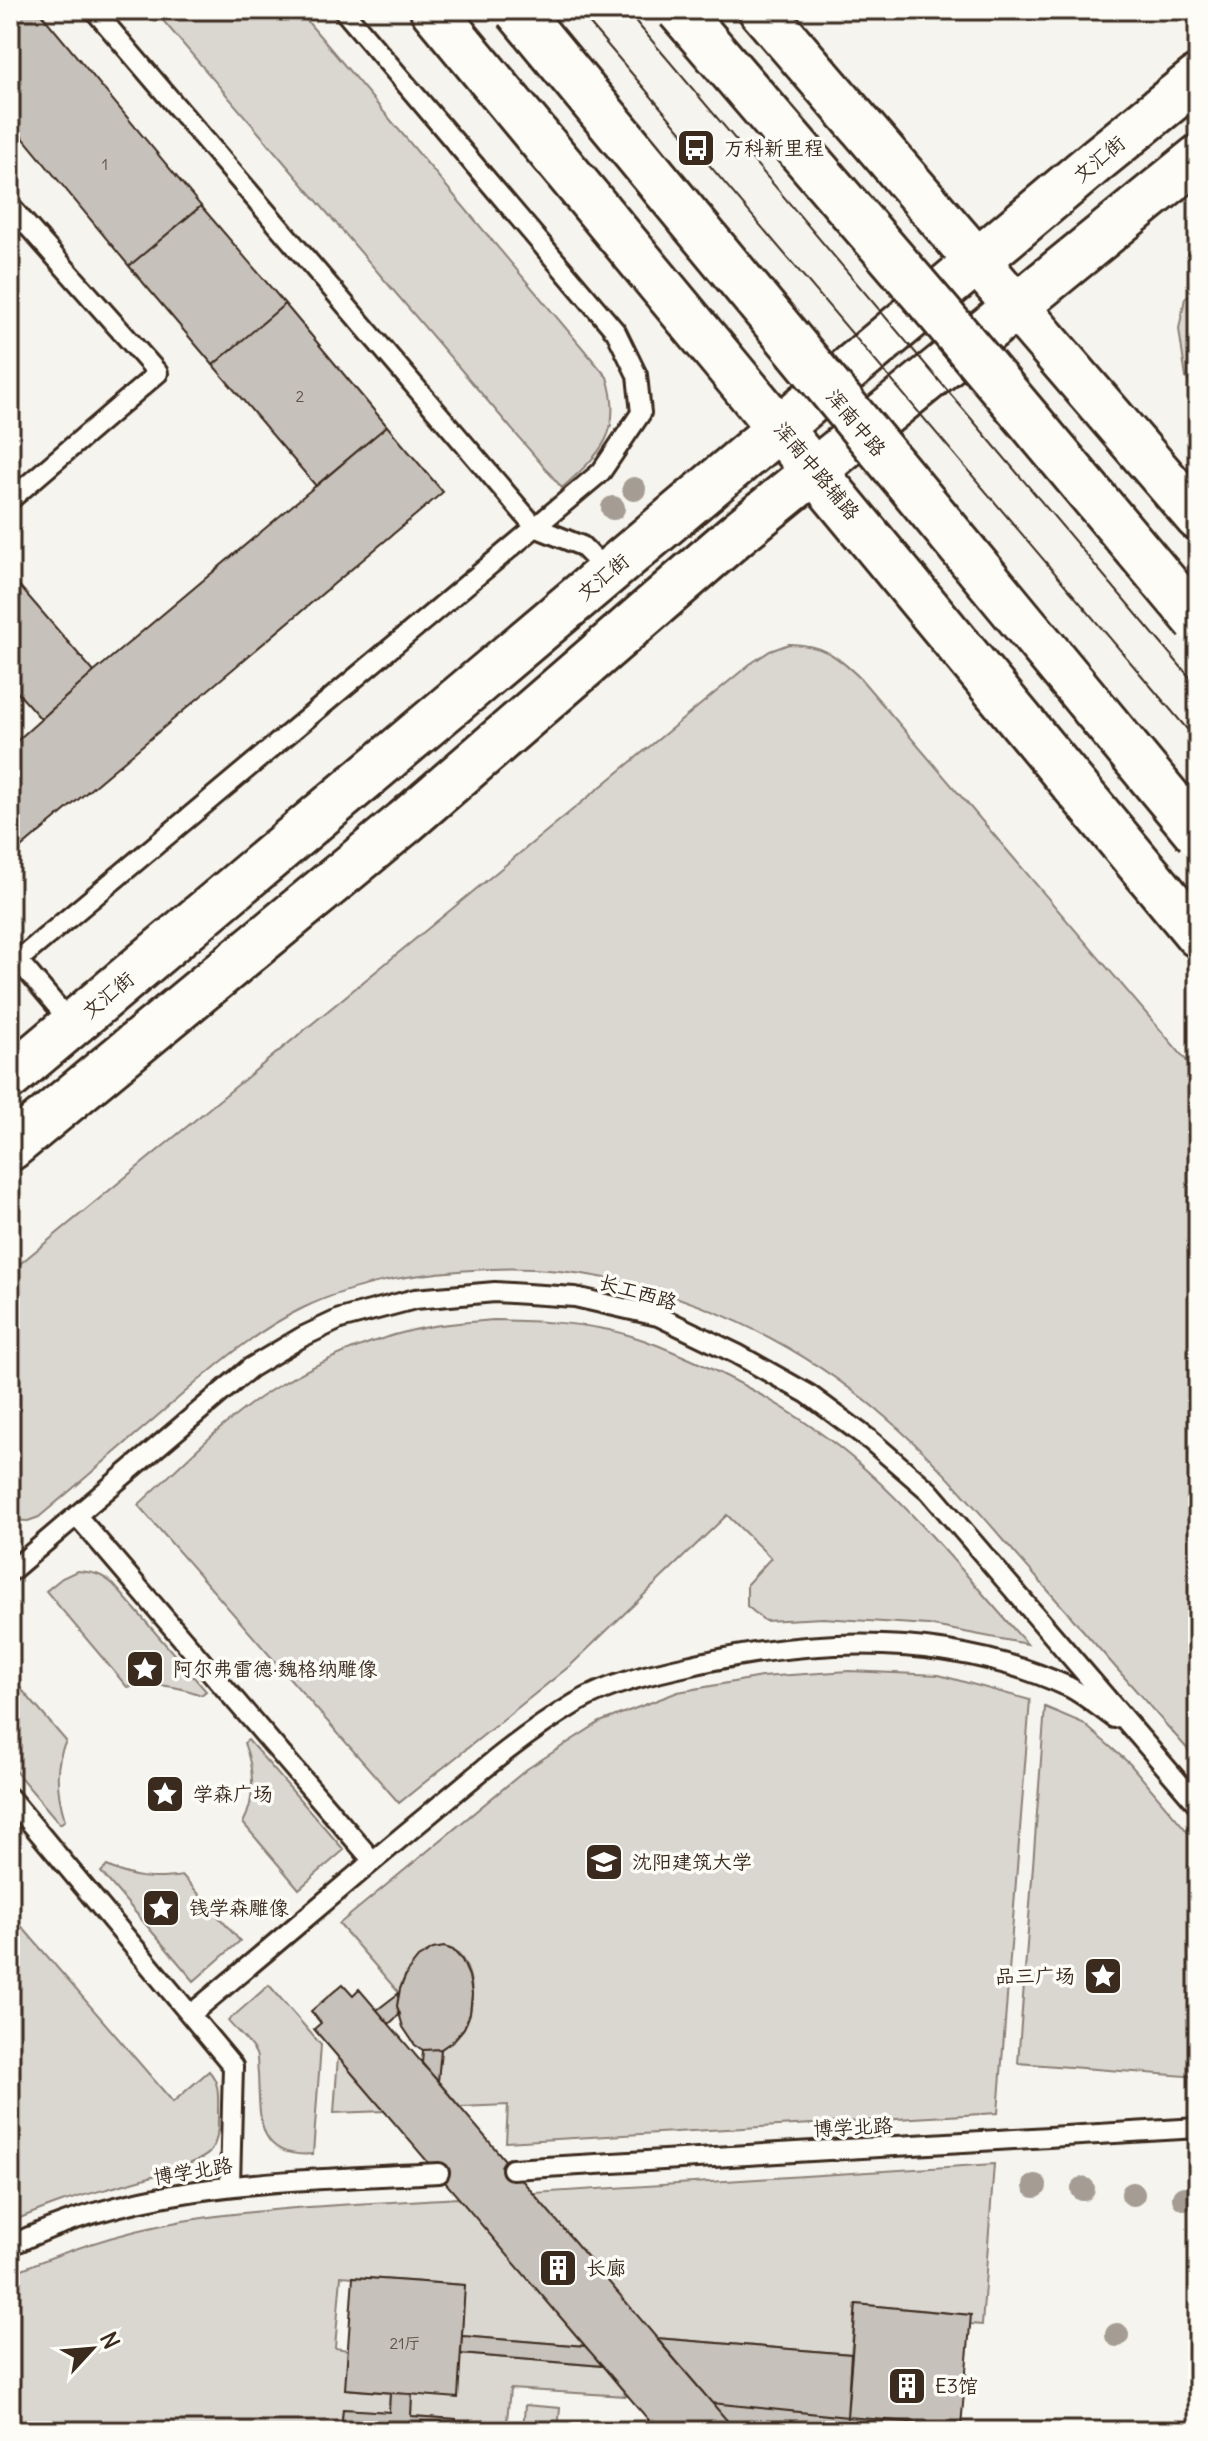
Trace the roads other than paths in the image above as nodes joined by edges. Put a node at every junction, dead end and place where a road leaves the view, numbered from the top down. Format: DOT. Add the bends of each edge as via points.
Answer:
graph roads {
  1 [pos="94,10"];
  2 [pos="343,10"];
  3 [pos="433,10"];
  4 [pos="517,10"];
  5 [pos="679,10"];
  6 [pos="761,10"];
  7 [pos="1198,78"];
  8 [pos="1198,158"];
  9 [pos="10,206"];
  10 [pos="977,261"];
  11 [pos="1016,307"];
  12 [pos="780,428"];
  13 [pos="816,471"];
  14 [pos="10,500"];
  15 [pos="1198,518"];
  16 [pos="535,527"];
  17 [pos="608,572"];
  18 [pos="1198,622"];
  19 [pos="1198,834"];
  20 [pos="1198,935"];
  21 [pos="13,959"];
  22 [pos="73,1025"];
  23 [pos="10,1077"];
  24 [pos="10,1148"];
  25 [pos="77,1516"];
  26 [pos="10,1572"];
  27 [pos="1134,1732"];
  28 [pos="10,1798"];
  29 [pos="1198,1805"];
  30 [pos="373,1861"];
  31 [pos="191,2014"];
  32 [pos="1198,2128"];
  33 [pos="512,2169"];
  34 [pos="439,2173"];
  35 [pos="230,2185"];
  36 [pos="10,2246"];
  1 -- 16 [label="lane"];
  2 -- 16 [label="lane" via="616,332 637,375 641,413 625,437 601,472"];
  3 -- 12 [label="main road, 浑南中路辅路"];
  4 -- 19 [label="main road, 浑南中路, bridge"];
  5 -- 18 [label="main road, bridge"];
  6 -- 10 [label="main road"];
  7 -- 10 [label="main road, 文汇街"];
  8 -- 11 [label="main road"];
  9 -- 14 [label="lane" via="158,373"];
  10 -- 11 [label="main road"];
  10 -- 12 [label="main road, 文汇街"];
  11 -- 13 [label="main road"];
  11 -- 15 [label="main road"];
  12 -- 13 [label="main road, 浑南中路辅路"];
  12 -- 17 [label="main road, 文汇街"];
  13 -- 20 [label="main road, 浑南中路辅路"];
  13 -- 24 [label="main road" via="405,822"];
  16 -- 17 [label="lane" via="582,546"];
  16 -- 21 [label="lane"];
  17 -- 22 [label="main road, 文汇街"];
  21 -- 22 [label="lane"];
  22 -- 23 [label="main road, 文汇街"];
  25 -- 26 [label="lane, 长工西路"];
  25 -- 27 [label="lane, 长工西路" via="250,1368 340,1319 415,1299 495,1292 575,1297 658,1316 737,1354 808,1394 870,1440 929,1491"];
  25 -- 30 [label="lane"];
  27 -- 29 [label="lane, 长工西路"];
  27 -- 30 [label="lane" via="1072,1688 1012,1665 935,1648 867,1643 732,1656 641,1677 579,1701 515,1744"];
  28 -- 31 [label="lane"];
  30 -- 31 [label="lane"];
  31 -- 35 [label="lane" via="233,2066"];
  32 -- 33 [label="lane, 博学北路"];
  34 -- 35 [label="lane, 博学北路"];
  35 -- 36 [label="lane, 博学北路" via="142,2201"];
}
